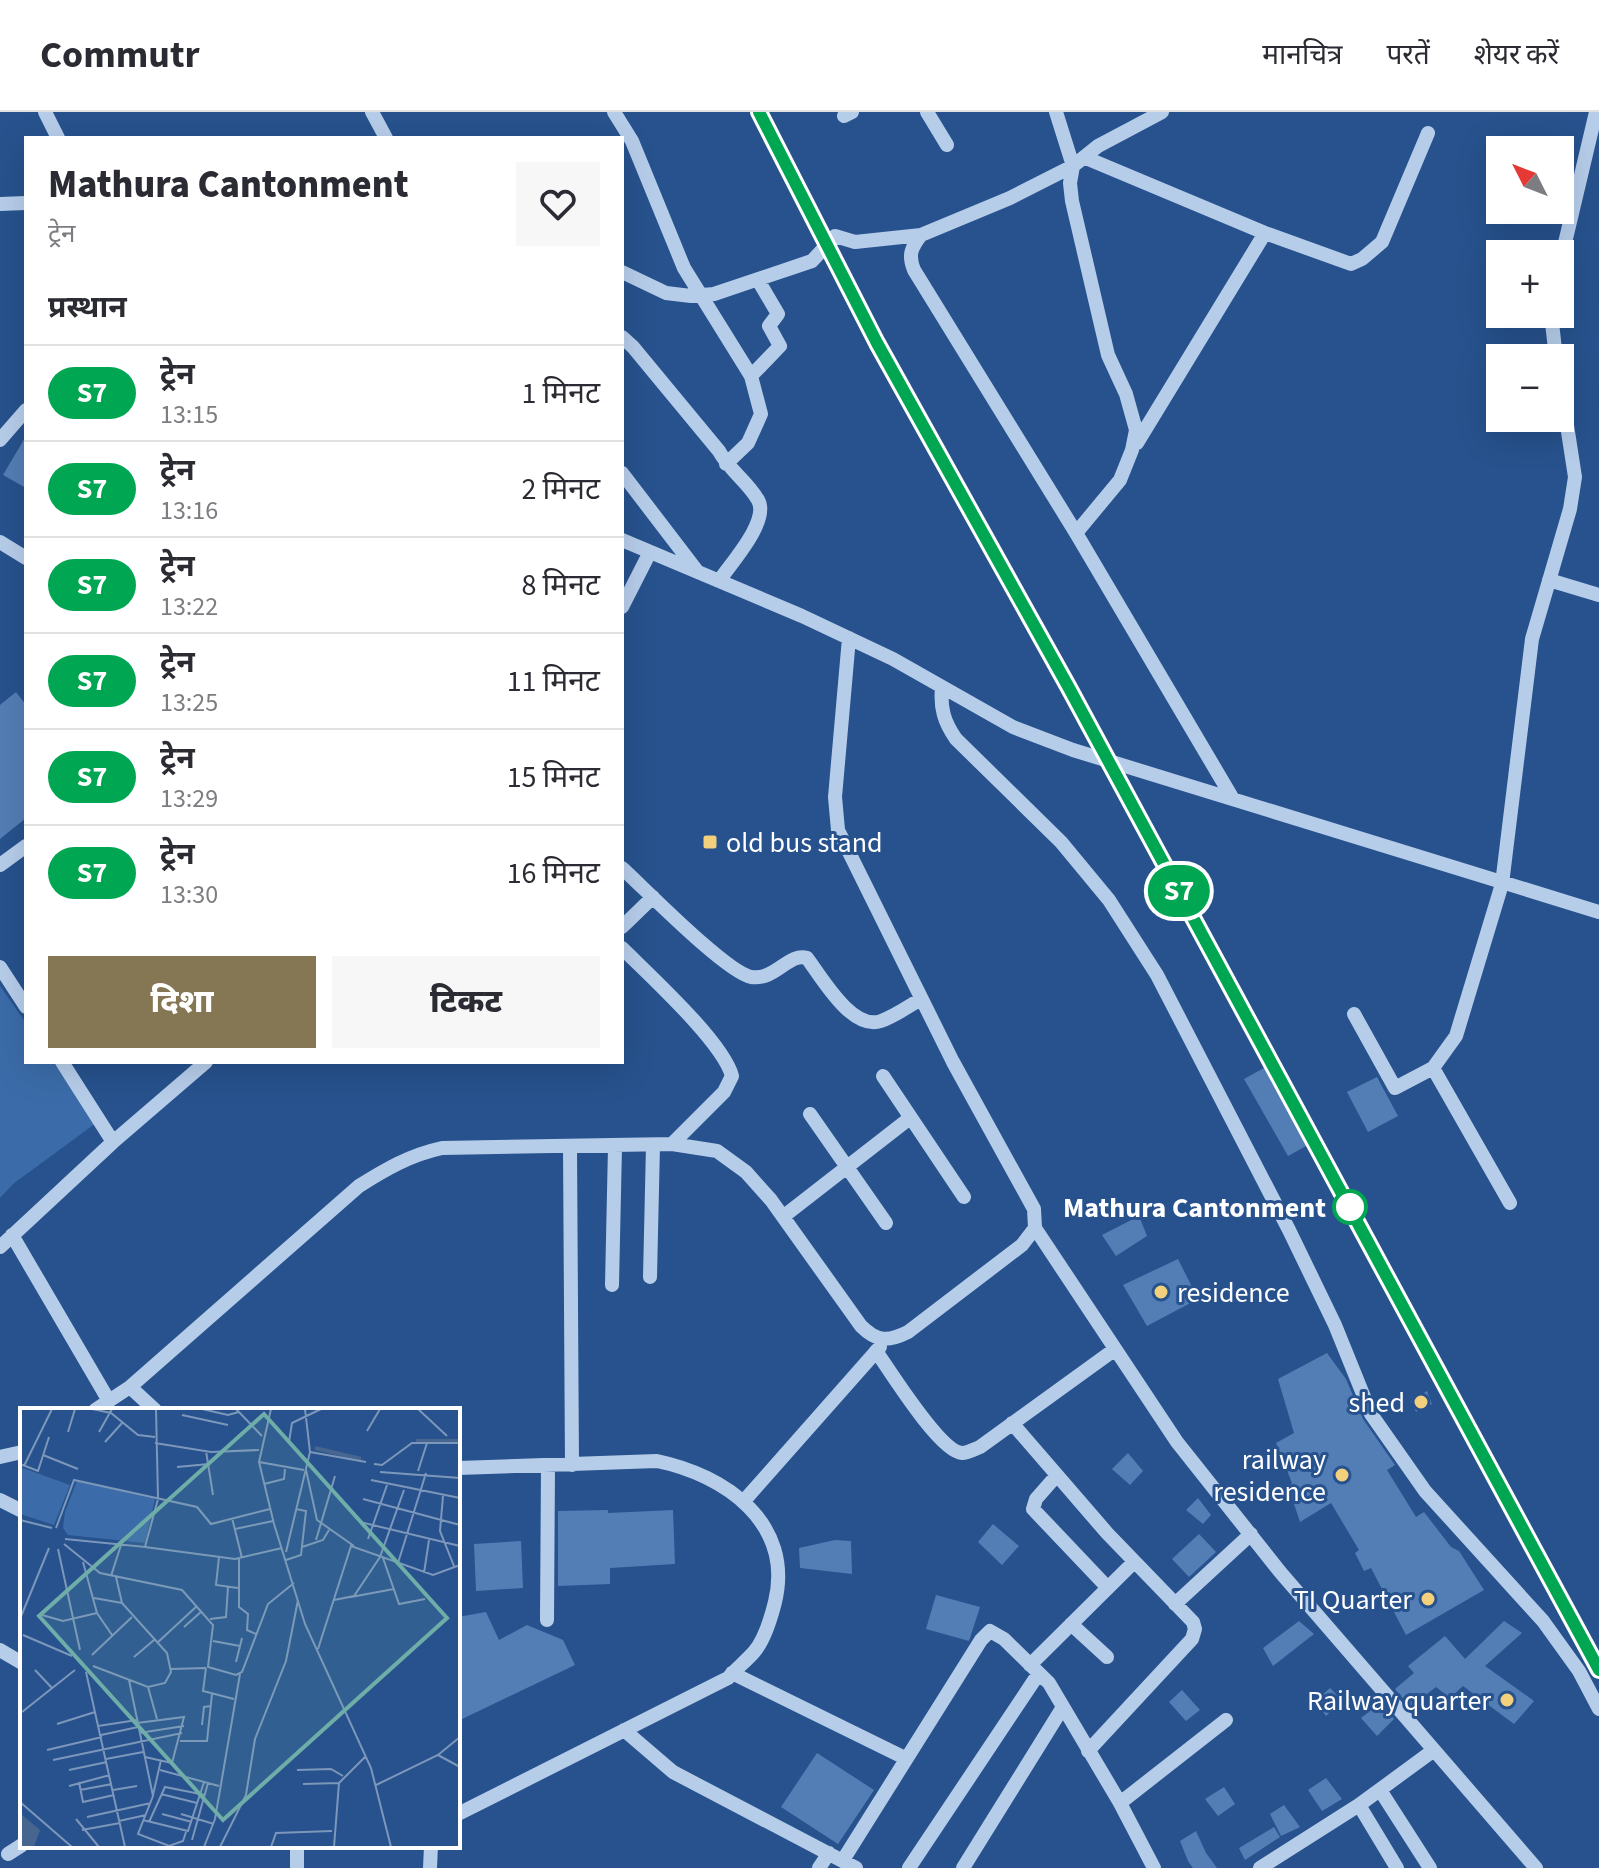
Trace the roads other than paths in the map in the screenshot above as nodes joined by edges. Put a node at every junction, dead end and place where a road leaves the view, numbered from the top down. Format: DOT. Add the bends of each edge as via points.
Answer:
graph roads {
  1 [pos="45,112"];
  2 [pos="372,112"];
  3 [pos="927,112"];
  4 [pos="1056,112"];
  5 [pos="1162,112"];
  6 [pos="1596,112"];
  7 [pos="616,113"];
  8 [pos="1428,133"];
  9 [pos="57,136"];
  10 [pos="386,136"];
  11 [pos="947,145"];
  12 [pos="1080,162"];
  13 [pos="24,203"];
  14 [pos="0,204"];
  15 [pos="1265,233"];
  16 [pos="921,235"];
  17 [pos="1566,240"];
  18 [pos="624,273"];
  19 [pos="758,280"];
  20 [pos="700,295"];
  21 [pos="624,339"];
  22 [pos="751,376"];
  23 [pos="24,412"];
  24 [pos="1570,432"];
  25 [pos="0,440"];
  26 [pos="1132,450"];
  27 [pos="726,464"];
  28 [pos="624,476"];
  29 [pos="1076,533"];
  30 [pos="624,541"];
  31 [pos="1,544"];
  32 [pos="650,552"];
  33 [pos="24,557"];
  34 [pos="697,571"];
  35 [pos="1549,580"];
  36 [pos="719,581"];
  37 [pos="1599,595"];
  38 [pos="624,603"];
  39 [pos="849,638"];
  40 [pos="942,687"];
  41 [pos="1233,799"];
  42 [pos="24,847"];
  43 [pos="0,865"];
  44 [pos="624,870"];
  45 [pos="1502,884"];
  46 [pos="653,897"];
  47 [pos="1599,912"];
  48 [pos="624,925"];
  49 [pos="624,950"];
  50 [pos="0,967"];
  51 [pos="921,999"];
  52 [pos="24,1004"];
  53 [pos="1354,1014"];
  54 [pos="63,1064"];
  55 [pos="204,1064"];
  56 [pos="1433,1068"];
  57 [pos="883,1076"];
  58 [pos="810,1114"];
  59 [pos="910,1118"];
  60 [pos="113,1142"];
  61 [pos="672,1144"];
  62 [pos="653,1145"];
  63 [pos="570,1146"];
  64 [pos="615,1147"];
  65 [pos="848,1166"];
  66 [pos="964,1197"];
  67 [pos="1510,1203"];
  68 [pos="784,1216"];
  69 [pos="886,1223"];
  70 [pos="1035,1228"];
  71 [pos="12,1235"];
  72 [pos="0,1247"];
  73 [pos="650,1277"];
  74 [pos="612,1285"];
  75 [pos="881,1346"];
  76 [pos="1114,1350"];
  77 [pos="130,1387"];
  78 [pos="109,1401"];
  79 [pos="98,1408"];
  80 [pos="153,1408"];
  81 [pos="1012,1423"];
  82 [pos="20,1452"];
  83 [pos="0,1457"];
  84 [pos="548,1465"];
  85 [pos="572,1465"];
  86 [pos="460,1468"];
  87 [pos="1057,1475"];
  88 [pos="0,1500"];
  89 [pos="743,1502"];
  90 [pos="20,1510"];
  91 [pos="1251,1534"];
  92 [pos="1134,1562"];
  93 [pos="1108,1588"];
  94 [pos="1175,1604"];
  95 [pos="547,1620"];
  96 [pos="1071,1624"];
  97 [pos="0,1650"];
  98 [pos="1107,1657"];
  99 [pos="20,1662"];
  100 [pos="1035,1669"];
  101 [pos="732,1673"];
  102 [pos="1063,1707"];
  103 [pos="1599,1709"];
  104 [pos="1226,1720"];
  105 [pos="624,1730"];
  106 [pos="1434,1750"];
  107 [pos="1088,1751"];
  108 [pos="905,1758"];
  109 [pos="1380,1790"];
  110 [pos="1120,1803"];
  111 [pos="1359,1805"];
  112 [pos="460,1813"];
  113 [pos="20,1846"];
  114 [pos="431,1848"];
  115 [pos="1420,1850"];
  116 [pos="8,1854"];
  117 [pos="836,1856"];
  118 [pos="1395,1867"];
  119 [pos="430,1868"];
  120 [pos="819,1868"];
  121 [pos="856,1868"];
  122 [pos="909,1868"];
  123 [pos="963,1868"];
  124 [pos="1156,1868"];
  125 [pos="1260,1868"];
  126 [pos="1430,1868"];
  127 [pos="1536,1868"];
  1 -- 9 [label="street"];
  2 -- 10 [label="street"];
  3 -- 11 [label="street"];
  4 -- 12 [label="street"];
  5 -- 12 [label="street" via="1098,146"];
  6 -- 17 [label="street"];
  7 -- 20 [label="street"];
  8 -- 15 [label="street" via="1382,242 1362,259 1351,264"];
  12 -- 15 [label="street"];
  12 -- 16 [label="street"];
  12 -- 26 [label="street" via="1070,183 1072,201 1108,355 1136,430"];
  13 -- 14 [label="street"];
  15 -- 26 [label="street"];
  16 -- 19 [label="street" via="855,242 835,236 812,261"];
  16 -- 29 [label="street" via="911,248 914,270"];
  18 -- 20 [label="street" via="666,293"];
  19 -- 20 [label="street"];
  19 -- 22 [label="street" via="778,314 769,326 780,346"];
  20 -- 22 [label="street"];
  21 -- 27 [label="street"];
  22 -- 27 [label="street" via="761,414 748,443"];
  23 -- 25 [label="street"];
  24 -- 35 [label="street" via="1575,477"];
  26 -- 29 [label="street" via="1120,480"];
  27 -- 36 [label="street" via="757,499 761,514"];
  28 -- 34 [label="street"];
  29 -- 41 [label="street"];
  30 -- 32 [label="street"];
  31 -- 33 [label="street"];
  32 -- 34 [label="street"];
  32 -- 38 [label="street"];
  34 -- 36 [label="street"];
  35 -- 37 [label="street"];
  35 -- 45 [label="street" via="1532,639"];
  36 -- 39 [label="street"];
  39 -- 40 [label="street"];
  39 -- 51 [label="street" via="835,797 838,830"];
  40 -- 41 [label="street" via="1013,727"];
  40 -- 103 [label="street" via="940,705 956,739 1061,842 1109,900 1157,975 1289,1230 1371,1414 1425,1491 1543,1621"];
  41 -- 45 [label="street"];
  42 -- 43 [label="street"];
  44 -- 46 [label="street"];
  45 -- 47 [label="street"];
  45 -- 56 [label="street" via="1456,1036"];
  46 -- 48 [label="street"];
  46 -- 51 [label="street" via="724,961 750,977 774,974 796,957 807,958 844,1006 870,1023"];
  49 -- 61 [label="street" via="688,1014 732,1076 724,1092"];
  50 -- 52 [label="street"];
  51 -- 70 [label="street" via="1034,1209"];
  53 -- 56 [label="street" via="1395,1088"];
  54 -- 60 [label="street"];
  55 -- 60 [label="street"];
  56 -- 67 [label="street"];
  57 -- 59 [label="street"];
  58 -- 65 [label="street"];
  59 -- 65 [label="street"];
  59 -- 66 [label="street"];
  60 -- 71 [label="street"];
  61 -- 62 [label="street"];
  61 -- 68 [label="street" via="717,1151 732,1160"];
  62 -- 64 [label="street"];
  62 -- 73 [label="street"];
  63 -- 64 [label="street"];
  63 -- 77 [label="street" via="442,1148 390,1166 359,1186"];
  63 -- 85 [label="street"];
  64 -- 74 [label="street"];
  65 -- 68 [label="street"];
  65 -- 69 [label="street"];
  68 -- 75 [label="street" via="861,1326"];
  70 -- 75 [label="street" via="1022,1245 914,1328"];
  70 -- 76 [label="street"];
  71 -- 72 [label="street"];
  71 -- 78 [label="street"];
  75 -- 81 [label="street" via="937,1436 954,1451 980,1447"];
  75 -- 89 [label="street"];
  76 -- 81 [label="street"];
  76 -- 91 [label="street" via="1177,1442"];
  77 -- 78 [label="street"];
  77 -- 80 [label="street"];
  78 -- 79 [label="street"];
  81 -- 87 [label="street"];
  82 -- 83 [label="street"];
  84 -- 85 [label="street"];
  84 -- 86 [label="street"];
  84 -- 95 [label="street"];
  85 -- 89 [label="street" via="657,1461 683,1466"];
  87 -- 92 [label="street"];
  87 -- 93 [label="street" via="1033,1509"];
  88 -- 90 [label="street"];
  89 -- 101 [label="street" via="770,1535 780,1584 756,1650"];
  91 -- 94 [label="street"];
  91 -- 106 [label="street"];
  92 -- 93 [label="street"];
  92 -- 94 [label="street"];
  93 -- 96 [label="street"];
  94 -- 107 [label="street" via="1193,1622 1192,1639"];
  96 -- 98 [label="street"];
  96 -- 100 [label="street"];
  97 -- 99 [label="street"];
  100 -- 102 [label="street"];
  100 -- 108 [label="street" via="998,1634 985,1634"];
  100 -- 122 [label="street"];
  101 -- 105 [label="street"];
  101 -- 108 [label="street"];
  102 -- 107 [label="street"];
  102 -- 123 [label="street"];
  104 -- 110 [label="street"];
  105 -- 112 [label="street"];
  105 -- 117 [label="street" via="673,1772"];
  106 -- 109 [label="street"];
  106 -- 127 [label="street"];
  107 -- 110 [label="street"];
  108 -- 117 [label="street"];
  109 -- 111 [label="street"];
  109 -- 115 [label="street"];
  110 -- 124 [label="street"];
  111 -- 118 [label="street"];
  111 -- 125 [label="street"];
  113 -- 116 [label="street"];
  114 -- 119 [label="street"];
  115 -- 118 [label="street"];
  115 -- 126 [label="street"];
  117 -- 120 [label="street"];
  117 -- 121 [label="street"];
}
